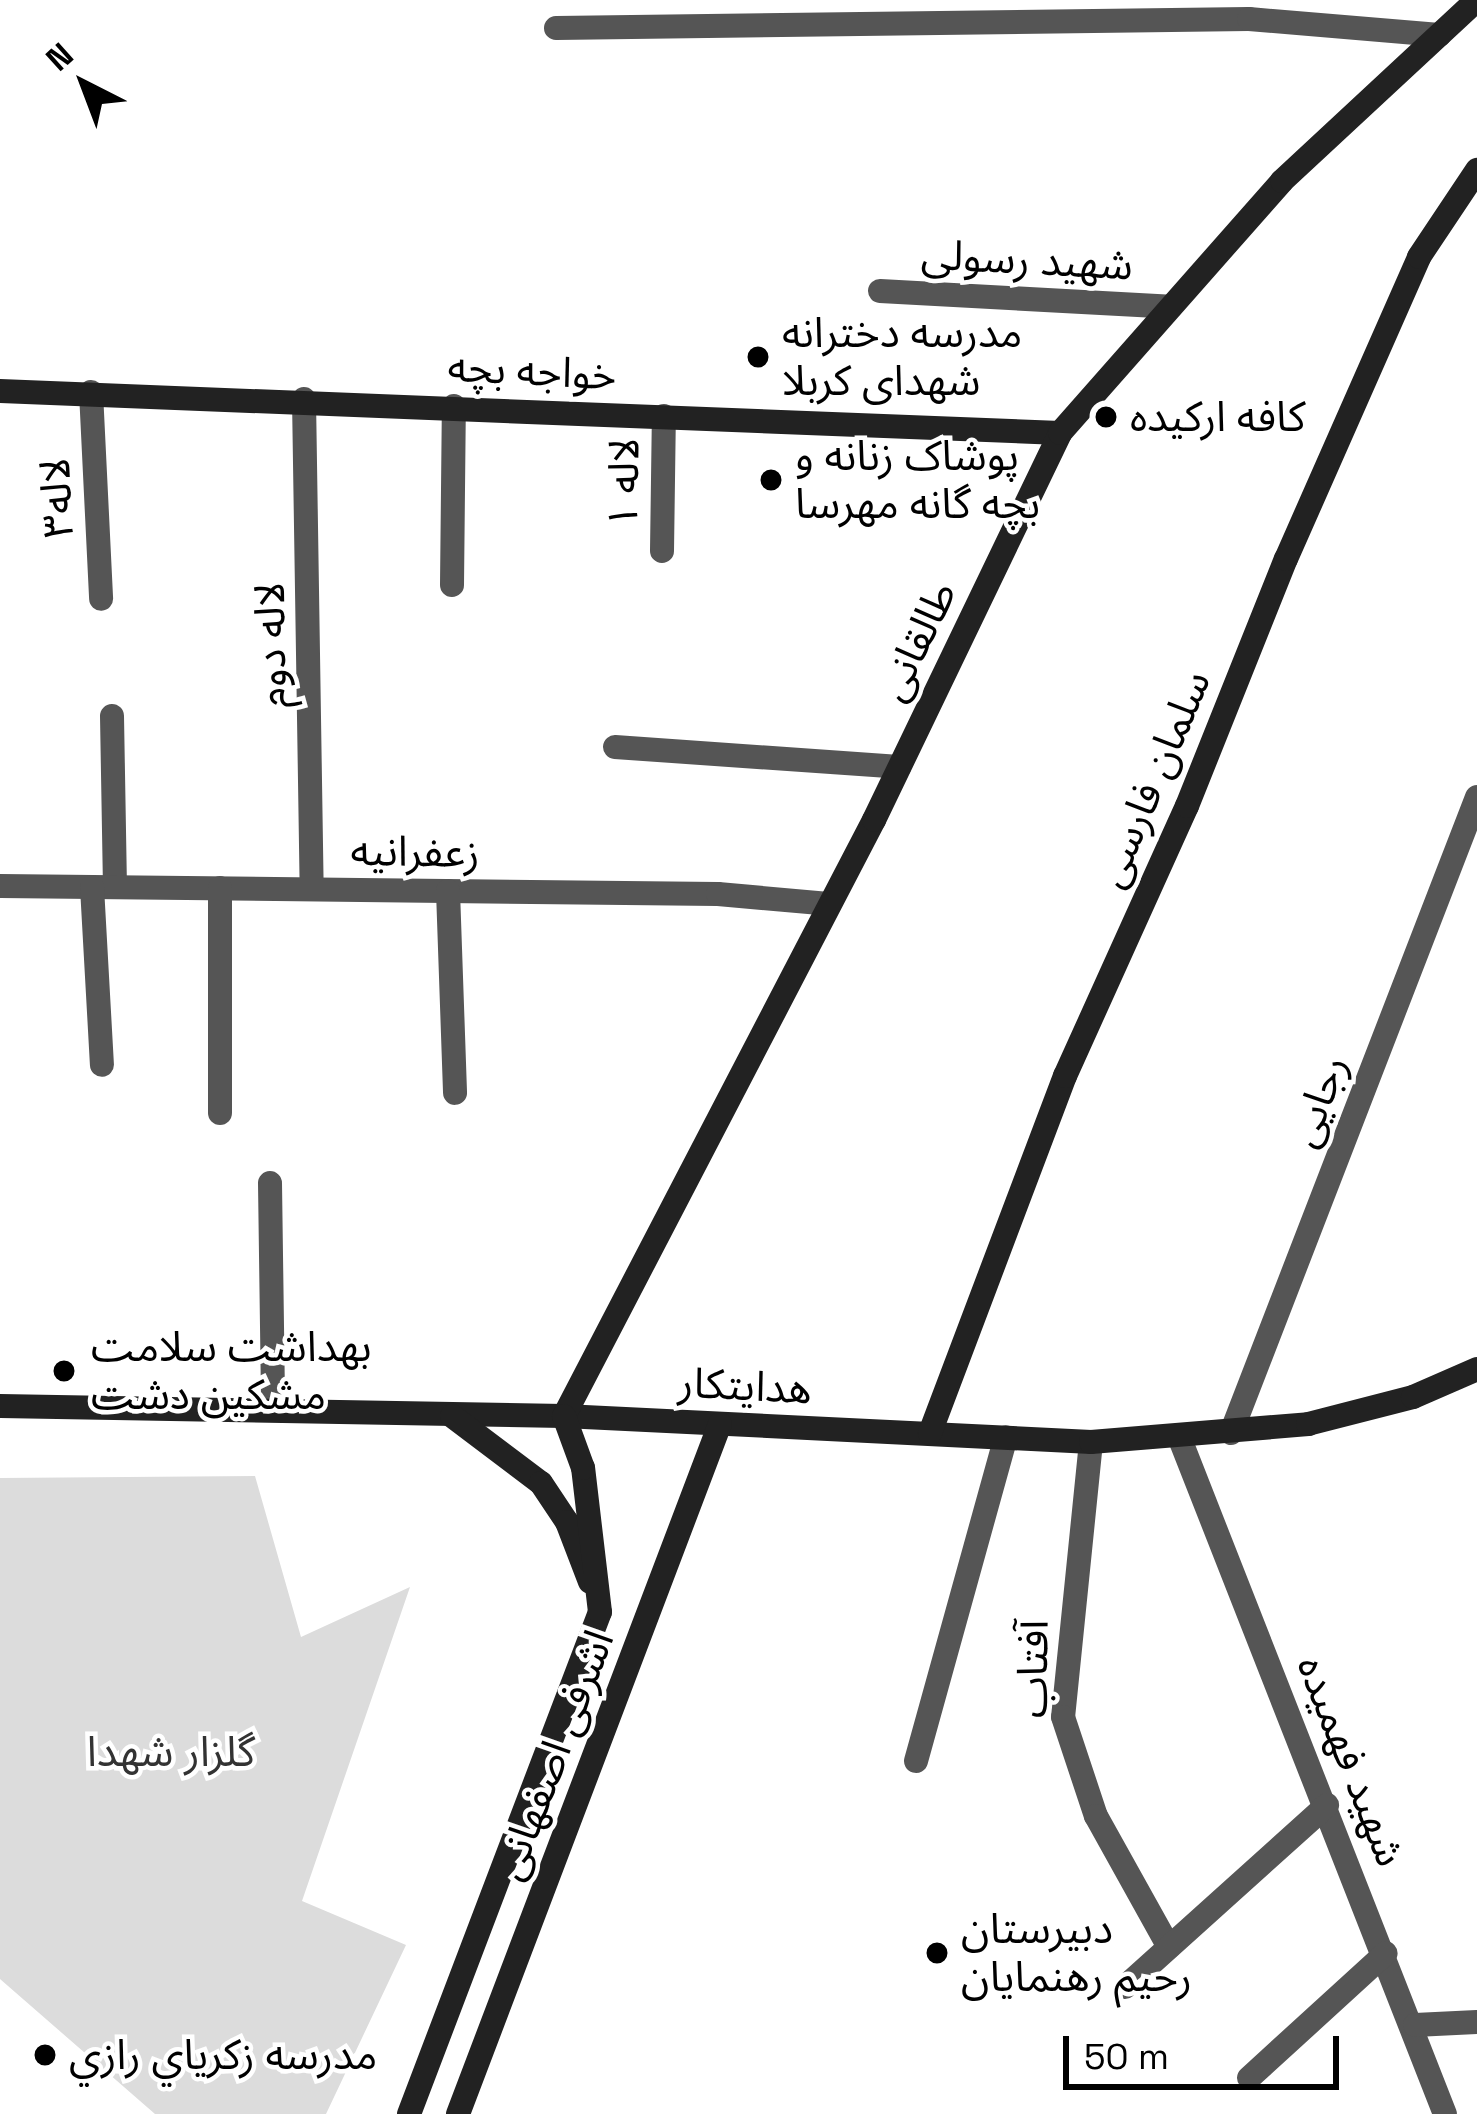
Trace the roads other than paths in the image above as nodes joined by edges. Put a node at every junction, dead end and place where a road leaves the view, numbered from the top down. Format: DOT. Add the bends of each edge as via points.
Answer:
graph roads {
  1 [pos="1477,0"];
  2 [pos="997,10"];
  3 [pos="1274,10"];
  4 [pos="716,11"];
  5 [pos="556,28"];
  6 [pos="1439,35"];
  7 [pos="1477,170"];
  8 [pos="880,291"];
  9 [pos="1171,307"];
  10 [pos="0,391"];
  11 [pos="91,392"];
  12 [pos="304,399"];
  13 [pos="454,406"];
  14 [pos="664,416"];
  15 [pos="1060,433"];
  16 [pos="662,551"];
  17 [pos="452,585"];
  18 [pos="101,599"];
  19 [pos="112,716"];
  20 [pos="615,747"];
  21 [pos="899,767"];
  22 [pos="1477,796"];
  23 [pos="0,886"];
  24 [pos="103,887"];
  25 [pos="220,888"];
  26 [pos="312,890"];
  27 [pos="448,891"];
  28 [pos="829,904"];
  29 [pos="102,1065"];
  30 [pos="455,1093"];
  31 [pos="220,1113"];
  32 [pos="270,1183"];
  33 [pos="1477,1369"];
  34 [pos="0,1406"];
  35 [pos="273,1410"];
  36 [pos="450,1414"];
  37 [pos="564,1416"];
  38 [pos="720,1424"];
  39 [pos="930,1433"];
  40 [pos="1232,1433"];
  41 [pos="1006,1437"];
  42 [pos="1180,1439"];
  43 [pos="1091,1442"];
  44 [pos="600,1612"];
  45 [pos="916,1761"];
  46 [pos="1327,1805"];
  47 [pos="1169,1947"];
  48 [pos="1385,1953"];
  49 [pos="1125,1988"];
  50 [pos="1477,2022"];
  51 [pos="1415,2025"];
  52 [pos="1249,2078"];
  53 [pos="409,2114"];
  54 [pos="458,2114"];
  55 [pos="1445,2114"];
  1 -- 6 [label="street, طالقانی"];
  2 -- 3 [label="street"];
  2 -- 4 [label="street"];
  3 -- 6 [label="street"];
  4 -- 5 [label="street"];
  6 -- 9 [label="street, طالقانی" via="1282,181"];
  7 -- 39 [label="street, سلمان فارسی" via="1419,256 1286,559 1187,806 1065,1076"];
  8 -- 9 [label="street, شهید رسولی"];
  9 -- 15 [label="street, طالقانی"];
  10 -- 11 [label="street, خواجه بچه"];
  11 -- 12 [label="street, خواجه بچه"];
  11 -- 18 [label="street, لاله۳"];
  12 -- 13 [label="street, خواجه بچه"];
  12 -- 26 [label="street, لاله دوم"];
  13 -- 14 [label="street, خواجه بچه"];
  13 -- 17 [label="street"];
  14 -- 15 [label="street, خواجه بچه"];
  14 -- 16 [label="street, لاله ۱"];
  15 -- 21 [label="street, طالقانی"];
  19 -- 24 [label="street"];
  20 -- 21 [label="street"];
  21 -- 28 [label="street, طالقانی"];
  22 -- 40 [label="street, رجایی"];
  23 -- 24 [label="street, زعفرانیه"];
  24 -- 25 [label="street, زعفرانیه"];
  24 -- 29 [label="street"];
  25 -- 26 [label="street, زعفرانیه"];
  25 -- 31 [label="street"];
  26 -- 27 [label="street, زعفرانیه"];
  27 -- 28 [label="street, زعفرانیه"];
  27 -- 30 [label="street"];
  28 -- 37 [label="street, طالقانی"];
  32 -- 35 [label="street"];
  33 -- 40 [label="street, هدایتکار" via="1413,1397"];
  34 -- 35 [label="street, هدایتکار"];
  35 -- 36 [label="street, هدایتکار"];
  36 -- 37 [label="street, هدایتکار"];
  36 -- 44 [label="street" via="541,1484 567,1522"];
  37 -- 38 [label="street, هدایتکار"];
  37 -- 44 [label="street, اشرفی اصفهانی" via="583,1468"];
  38 -- 39 [label="street, هدایتکار"];
  38 -- 54 [label="street, اشرفی اصفهانی"];
  39 -- 41 [label="street, هدایتکار"];
  40 -- 42 [label="street, هدایتکار"];
  41 -- 43 [label="street, هدایتکار"];
  41 -- 45 [label="street"];
  42 -- 43 [label="street, هدایتکار"];
  42 -- 46 [label="street, شهید فهمیده"];
  43 -- 47 [label="street, آفتاب" via="1063,1717 1096,1816"];
  44 -- 53 [label="street, اشرفی اصفهانی"];
  46 -- 47 [label="street"];
  46 -- 48 [label="street, شهید فهمیده"];
  47 -- 49 [label="street"];
  48 -- 51 [label="street, شهید فهمیده"];
  48 -- 52 [label="street"];
  50 -- 51 [label="street"];
  51 -- 55 [label="street, شهید فهمیده"];
}
